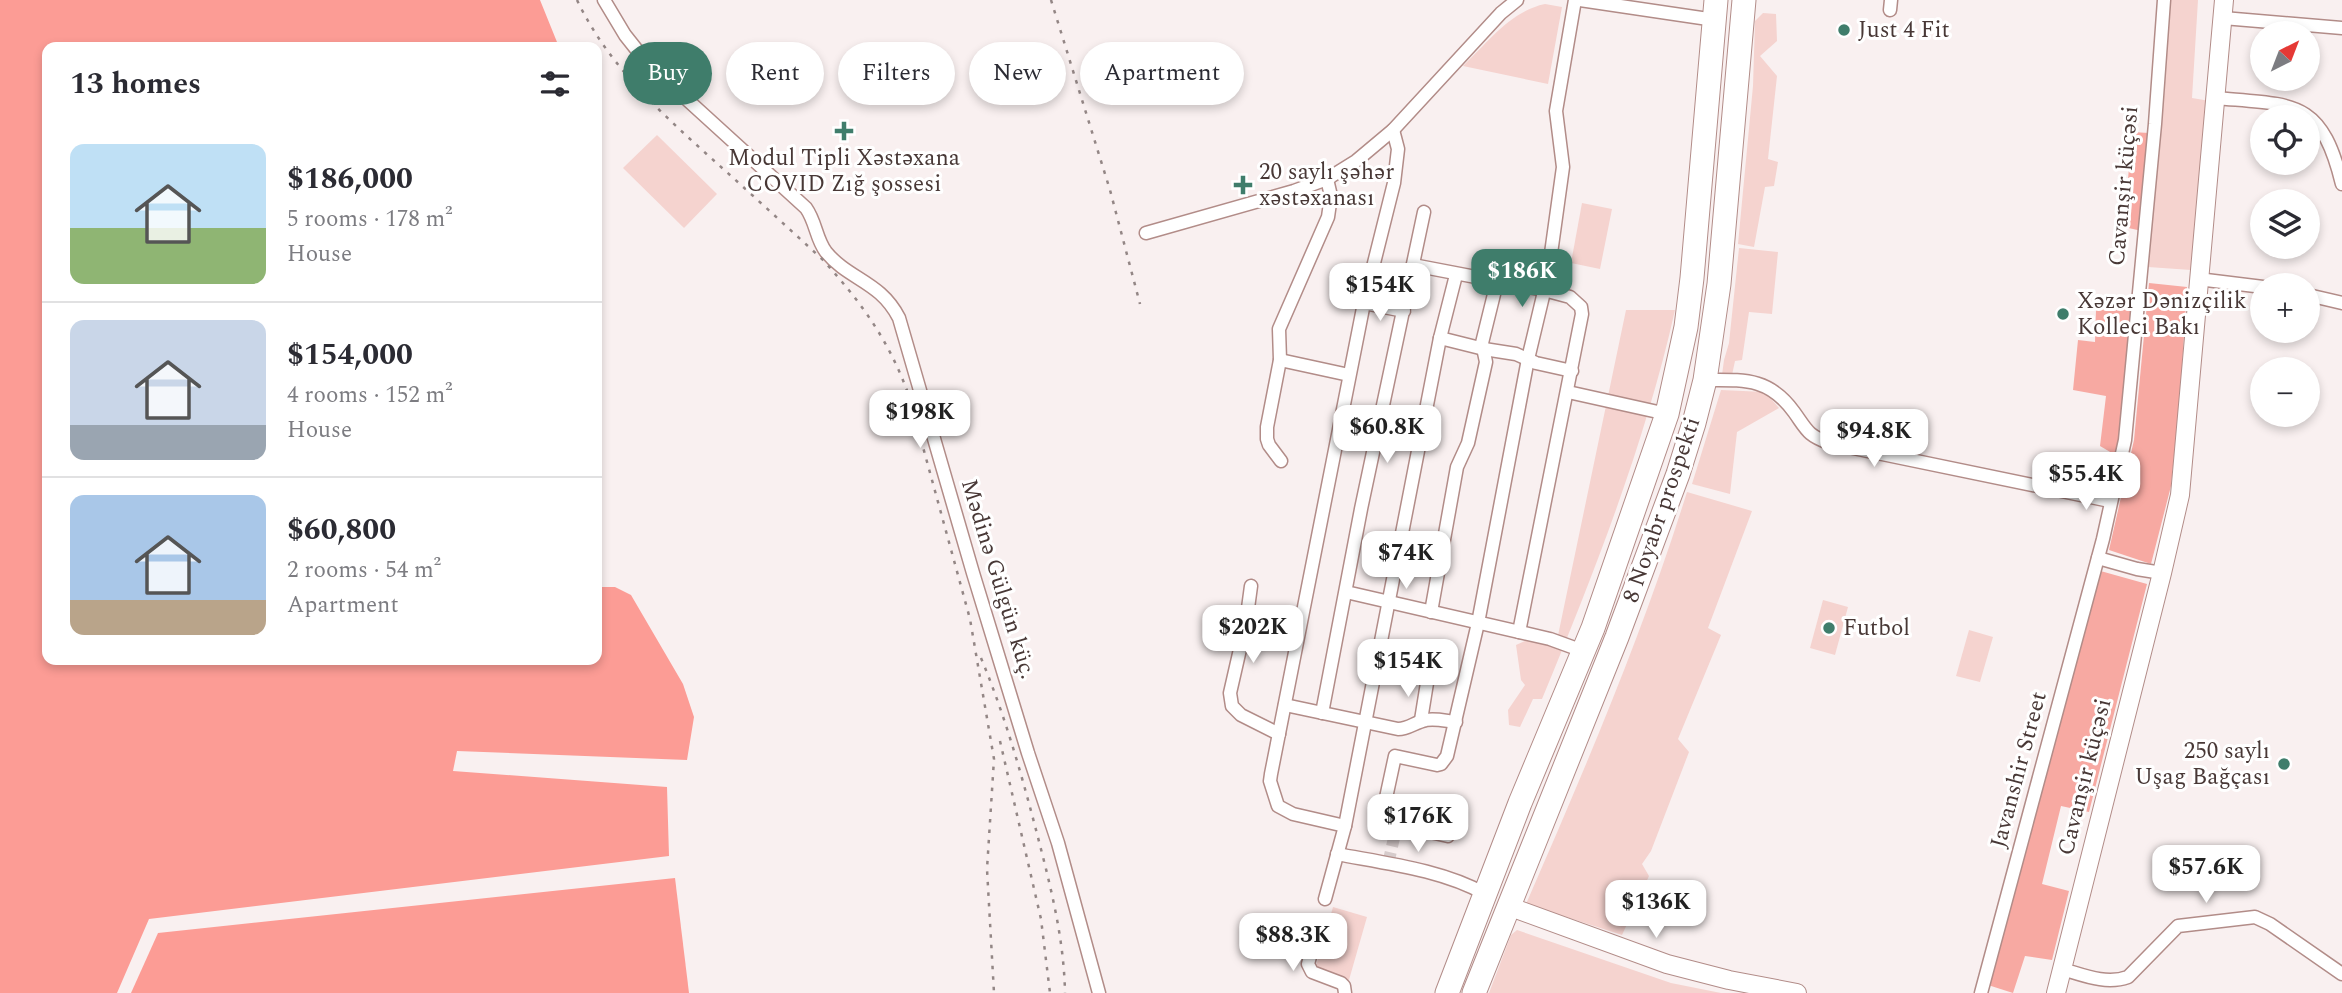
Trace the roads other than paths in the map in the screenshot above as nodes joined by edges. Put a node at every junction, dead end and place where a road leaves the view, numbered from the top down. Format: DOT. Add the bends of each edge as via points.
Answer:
graph roads {
  1 [pos="604,0"];
  2 [pos="1517,0"];
  3 [pos="1578,0"];
  4 [pos="1744,0"];
  5 [pos="2164,0"];
  6 [pos="2223,9"];
  7 [pos="1716,10"];
  8 [pos="2342,29"];
  9 [pos="2216,98"];
  10 [pos="1393,130"];
  11 [pos="1327,179"];
  12 [pos="2342,184"];
  13 [pos="1424,212"];
  14 [pos="1146,233"];
  15 [pos="1413,265"];
  16 [pos="1456,275"];
  17 [pos="2199,279"];
  18 [pos="1497,282"];
  19 [pos="2250,285"];
  20 [pos="1544,290"];
  21 [pos="2320,298"];
  22 [pos="1364,303"];
  23 [pos="2342,303"];
  24 [pos="1404,311"];
  25 [pos="1440,338"];
  26 [pos="1484,349"];
  27 [pos="1528,359"];
  28 [pos="1280,360"];
  29 [pos="1572,372"];
  30 [pos="1349,375"];
  31 [pos="1705,380"];
  32 [pos="1568,392"];
  33 [pos="1667,414"];
  34 [pos="1281,461"];
  35 [pos="2110,501"];
  36 [pos="2098,558"];
  37 [pos="2162,573"];
  38 [pos="1251,586"];
  39 [pos="1346,592"];
  40 [pos="1387,601"];
  41 [pos="1431,612"];
  42 [pos="1478,622"];
  43 [pos="1519,632"];
  44 [pos="1583,651"];
  45 [pos="1427,683"];
  46 [pos="1285,705"];
  47 [pos="1322,713"];
  48 [pos="1422,720"];
  49 [pos="1456,722"];
  50 [pos="1364,723"];
  51 [pos="1279,734"];
  52 [pos="1345,826"];
  53 [pos="1448,836"];
  54 [pos="1337,855"];
  55 [pos="1485,894"];
  56 [pos="1325,899"];
  57 [pos="1508,906"];
  58 [pos="1316,935"];
  59 [pos="2062,969"];
  60 [pos="2342,974"];
  61 [pos="1099,993"];
  62 [pos="1345,993"];
  63 [pos="1447,993"];
  64 [pos="1474,993"];
  65 [pos="1797,993"];
  66 [pos="1981,993"];
  67 [pos="2056,993"];
  1 -- 61 [label="street, Mədinə Gülgün küç." via="648,64 806,208 829,255 879,291 899,318"];
  2 -- 10 [label="street"];
  3 -- 7 [label="street"];
  3 -- 20 [label="street" via="1556,111 1563,167"];
  4 -- 31 [label="highway, 8 Noyabr prospekti" via="1719,284"];
  5 -- 35 [label="street, Cavanşir küçəsi" via="2127,428"];
  6 -- 8 [label="street"];
  6 -- 9 [label="street, Cavanşir küçəsi"];
  7 -- 33 [label="highway, 8 Noyabr prospekti" via="1691,290"];
  9 -- 12 [label="street" via="2285,105 2308,114 2331,146"];
  9 -- 17 [label="street, Cavanşir küçəsi"];
  10 -- 11 [label="street"];
  10 -- 22 [label="street" via="1398,149 1394,183"];
  11 -- 14 [label="street"];
  11 -- 28 [label="street" via="1331,196 1328,217 1282,318"];
  13 -- 15 [label="street"];
  15 -- 16 [label="street"];
  15 -- 24 [label="street"];
  16 -- 18 [label="street"];
  16 -- 25 [label="street"];
  17 -- 19 [label="street"];
  17 -- 37 [label="street, Cavanşir küçəsi" via="2180,495"];
  18 -- 20 [label="street"];
  18 -- 26 [label="street"];
  20 -- 27 [label="street"];
  20 -- 29 [label="street" via="1570,297 1581,307"];
  21 -- 23 [label="street"];
  22 -- 24 [label="street"];
  22 -- 30 [label="street"];
  24 -- 39 [label="street"];
  25 -- 26 [label="street"];
  25 -- 40 [label="street"];
  26 -- 27 [label="street"];
  26 -- 41 [label="street" via="1486,362 1468,443 1457,467"];
  27 -- 29 [label="street"];
  27 -- 42 [label="street"];
  28 -- 30 [label="street"];
  28 -- 34 [label="street" via="1267,439"];
  29 -- 32 [label="street"];
  30 -- 46 [label="street"];
  31 -- 35 [label="street" via="1746,380 1769,388 1791,408 1806,432 1829,443"];
  31 -- 57 [label="highway, 8 Noyabr prospekti" via="1678,474 1617,637"];
  32 -- 33 [label="street"];
  32 -- 43 [label="street"];
  33 -- 44 [label="highway, 8 Noyabr prospekti"];
  35 -- 36 [label="street, Cavanşir küçəsi"];
  36 -- 37 [label="street"];
  36 -- 66 [label="street, Javanshir Street"];
  37 -- 59 [label="street, Cavanşir küçəsi"];
  38 -- 51 [label="street" via="1230,694 1232,706"];
  39 -- 40 [label="street"];
  39 -- 47 [label="street"];
  40 -- 41 [label="street"];
  40 -- 50 [label="street"];
  41 -- 42 [label="street"];
  42 -- 43 [label="street"];
  42 -- 49 [label="street"];
  43 -- 44 [label="street"];
  44 -- 55 [label="highway, 8 Noyabr prospekti"];
  45 -- 48 [label="street"];
  46 -- 47 [label="street"];
  46 -- 51 [label="street"];
  47 -- 50 [label="street"];
  48 -- 49 [label="street"];
  48 -- 50 [label="street" via="1406,729"];
  49 -- 53 [label="street" via="1441,764 1395,756 1381,821"];
  50 -- 52 [label="street"];
  51 -- 52 [label="street" via="1270,781 1278,806"];
  52 -- 54 [label="street"];
  54 -- 55 [label="street" via="1450,879"];
  54 -- 56 [label="street"];
  55 -- 57 [label="highway"];
  55 -- 63 [label="highway, 8 Noyabr prospekti"];
  57 -- 64 [label="highway, 8 Noyabr prospekti"];
  57 -- 65 [label="street" via="1667,964"];
  58 -- 62 [label="street" via="1309,969 1341,983"];
  59 -- 60 [label="street" via="2119,980 2128,977 2178,926 2255,918"];
  59 -- 67 [label="street, Cavanşir küçəsi"];
}
